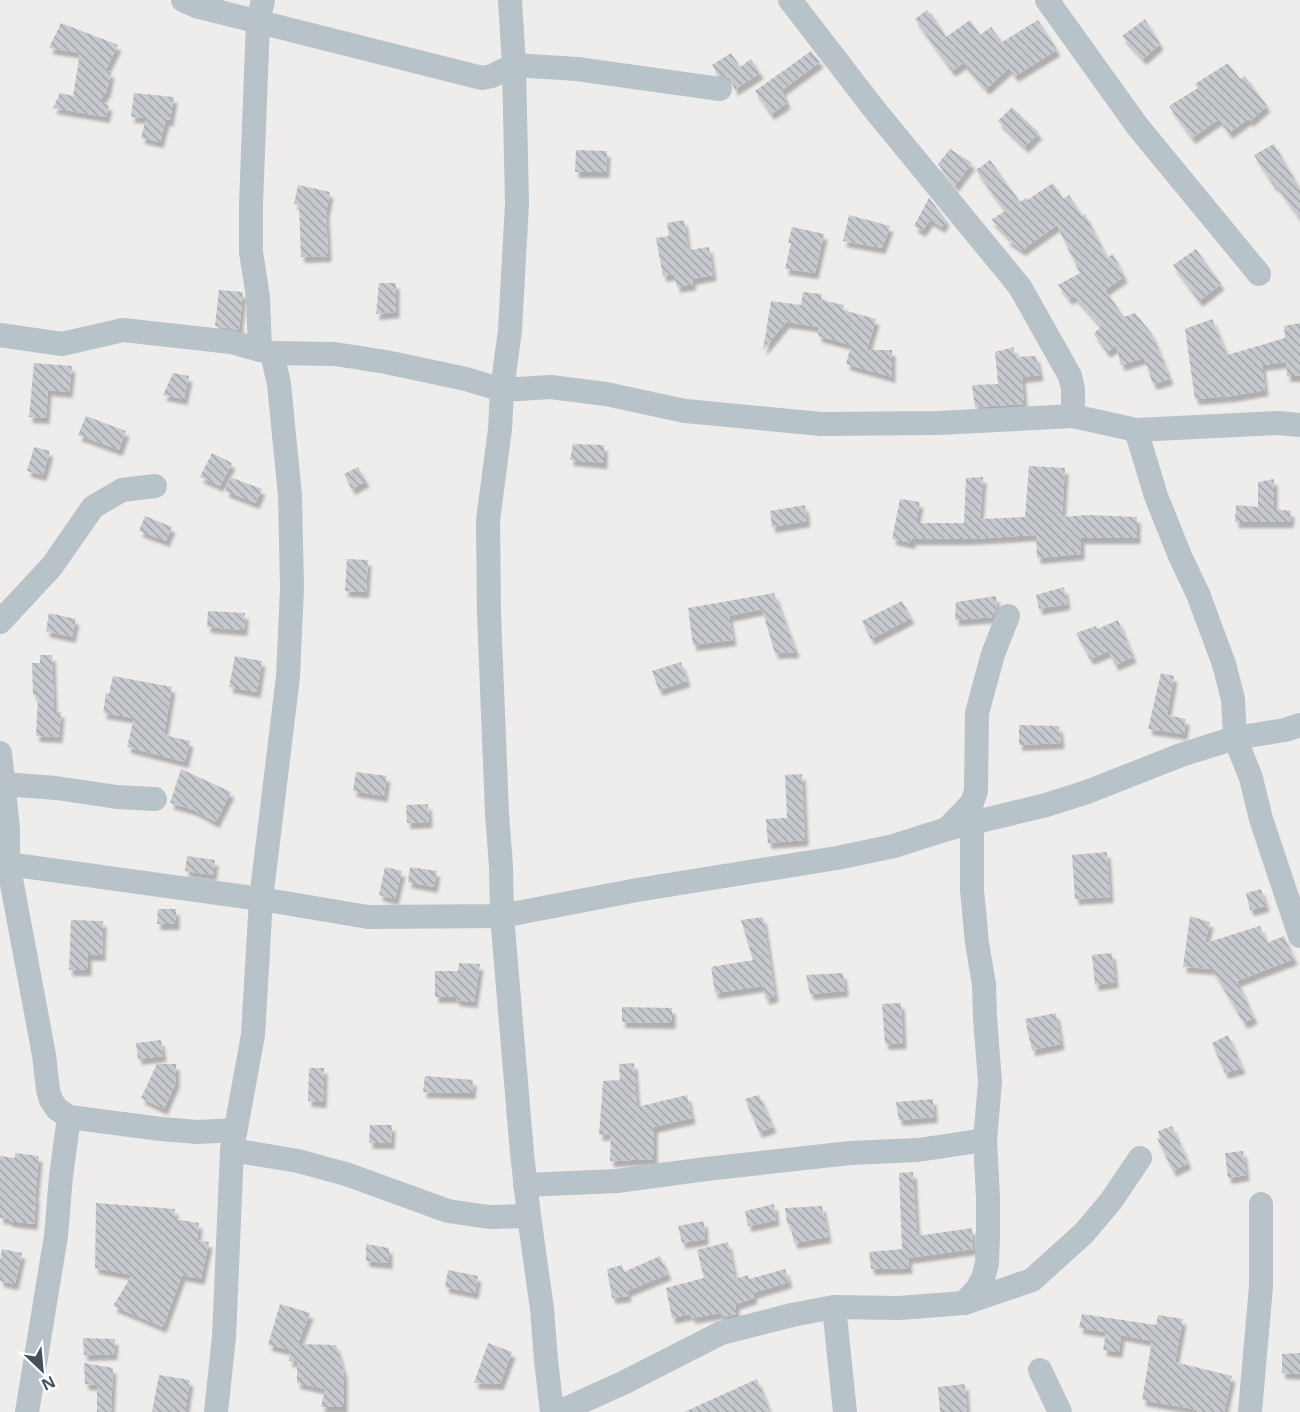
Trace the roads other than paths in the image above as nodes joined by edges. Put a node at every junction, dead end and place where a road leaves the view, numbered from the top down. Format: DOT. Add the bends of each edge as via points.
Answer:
graph roads {
  1 [pos="183,0"];
  2 [pos="510,0"];
  3 [pos="790,0"];
  4 [pos="1047,0"];
  5 [pos="261,11"];
  6 [pos="514,65"];
  7 [pos="720,89"];
  8 [pos="1259,274"];
  9 [pos="0,335"];
  10 [pos="266,351"];
  11 [pos="502,390"];
  12 [pos="1073,416"];
  13 [pos="1300,425"];
  14 [pos="1136,430"];
  15 [pos="155,486"];
  16 [pos="1008,616"];
  17 [pos="0,622"];
  18 [pos="1300,725"];
  19 [pos="1235,738"];
  20 [pos="0,753"];
  21 [pos="4,784"];
  22 [pos="155,799"];
  23 [pos="972,824"];
  24 [pos="947,829"];
  25 [pos="4,863"];
  26 [pos="261,898"];
  27 [pos="502,916"];
  28 [pos="1300,936"];
  29 [pos="69,1117"];
  30 [pos="233,1140"];
  31 [pos="985,1140"];
  32 [pos="1140,1158"];
  33 [pos="525,1185"];
  34 [pos="1261,1204"];
  35 [pos="529,1216"];
  36 [pos="964,1303"];
  37 [pos="834,1307"];
  38 [pos="1040,1371"];
  39 [pos="27,1412"];
  40 [pos="216,1412"];
  41 [pos="552,1412"];
  42 [pos="559,1412"];
  43 [pos="846,1412"];
  44 [pos="1060,1412"];
  45 [pos="1250,1412"];
  1 -- 5 [label="street" via="196,6"];
  2 -- 6 [label="street"];
  3 -- 12 [label="street" via="1020,287 1070,376"];
  4 -- 8 [label="street" via="1138,127"];
  5 -- 6 [label="street" via="482,78"];
  5 -- 10 [label="street" via="251,252"];
  6 -- 7 [label="street" via="577,69"];
  6 -- 11 [label="street" via="517,204 510,330"];
  9 -- 10 [label="street" via="62,344 123,330 231,342"];
  10 -- 11 [label="street" via="335,354 386,362"];
  10 -- 26 [label="street" via="279,384 290,496 292,588 288,677"];
  11 -- 12 [label="street" via="551,387 685,411 821,424"];
  11 -- 27 [label="street" via="488,520"];
  12 -- 14 [label="street"];
  13 -- 14 [label="street"];
  14 -- 19 [label="street" via="1156,496 1224,664 1233,699"];
  15 -- 17 [label="street" via="122,490 93,507 52,566"];
  16 -- 24 [label="street" via="977,713 972,803"];
  18 -- 19 [label="street"];
  19 -- 23 [label="street" via="1087,792"];
  19 -- 28 [label="street"];
  20 -- 21 [label="street"];
  21 -- 22 [label="street"];
  21 -- 25 [label="street" via="8,829"];
  23 -- 24 [label="street"];
  23 -- 31 [label="street" via="972,890 984,984 990,1082"];
  24 -- 27 [label="street" via="837,858"];
  25 -- 26 [label="street"];
  25 -- 29 [label="street" via="48,1090 57,1109"];
  26 -- 27 [label="street" via="368,917"];
  26 -- 30 [label="street" via="253,1035"];
  27 -- 33 [label="street"];
  29 -- 30 [label="street" via="198,1132"];
  29 -- 39 [label="street" via="56,1236"];
  30 -- 35 [label="street" via="346,1174 448,1211"];
  30 -- 40 [label="street" via="224,1337"];
  31 -- 33 [label="street" via="918,1150 706,1168 617,1181"];
  31 -- 36 [label="street" via="987,1264 977,1289"];
  32 -- 36 [label="street" via="1084,1233 1032,1280"];
  33 -- 35 [label="street"];
  34 -- 45 [label="street" via="1261,1286"];
  35 -- 41 [label="street"];
  36 -- 37 [label="street"];
  37 -- 42 [label="street" via="721,1333"];
  37 -- 43 [label="street"];
  38 -- 44 [label="street"];
}
